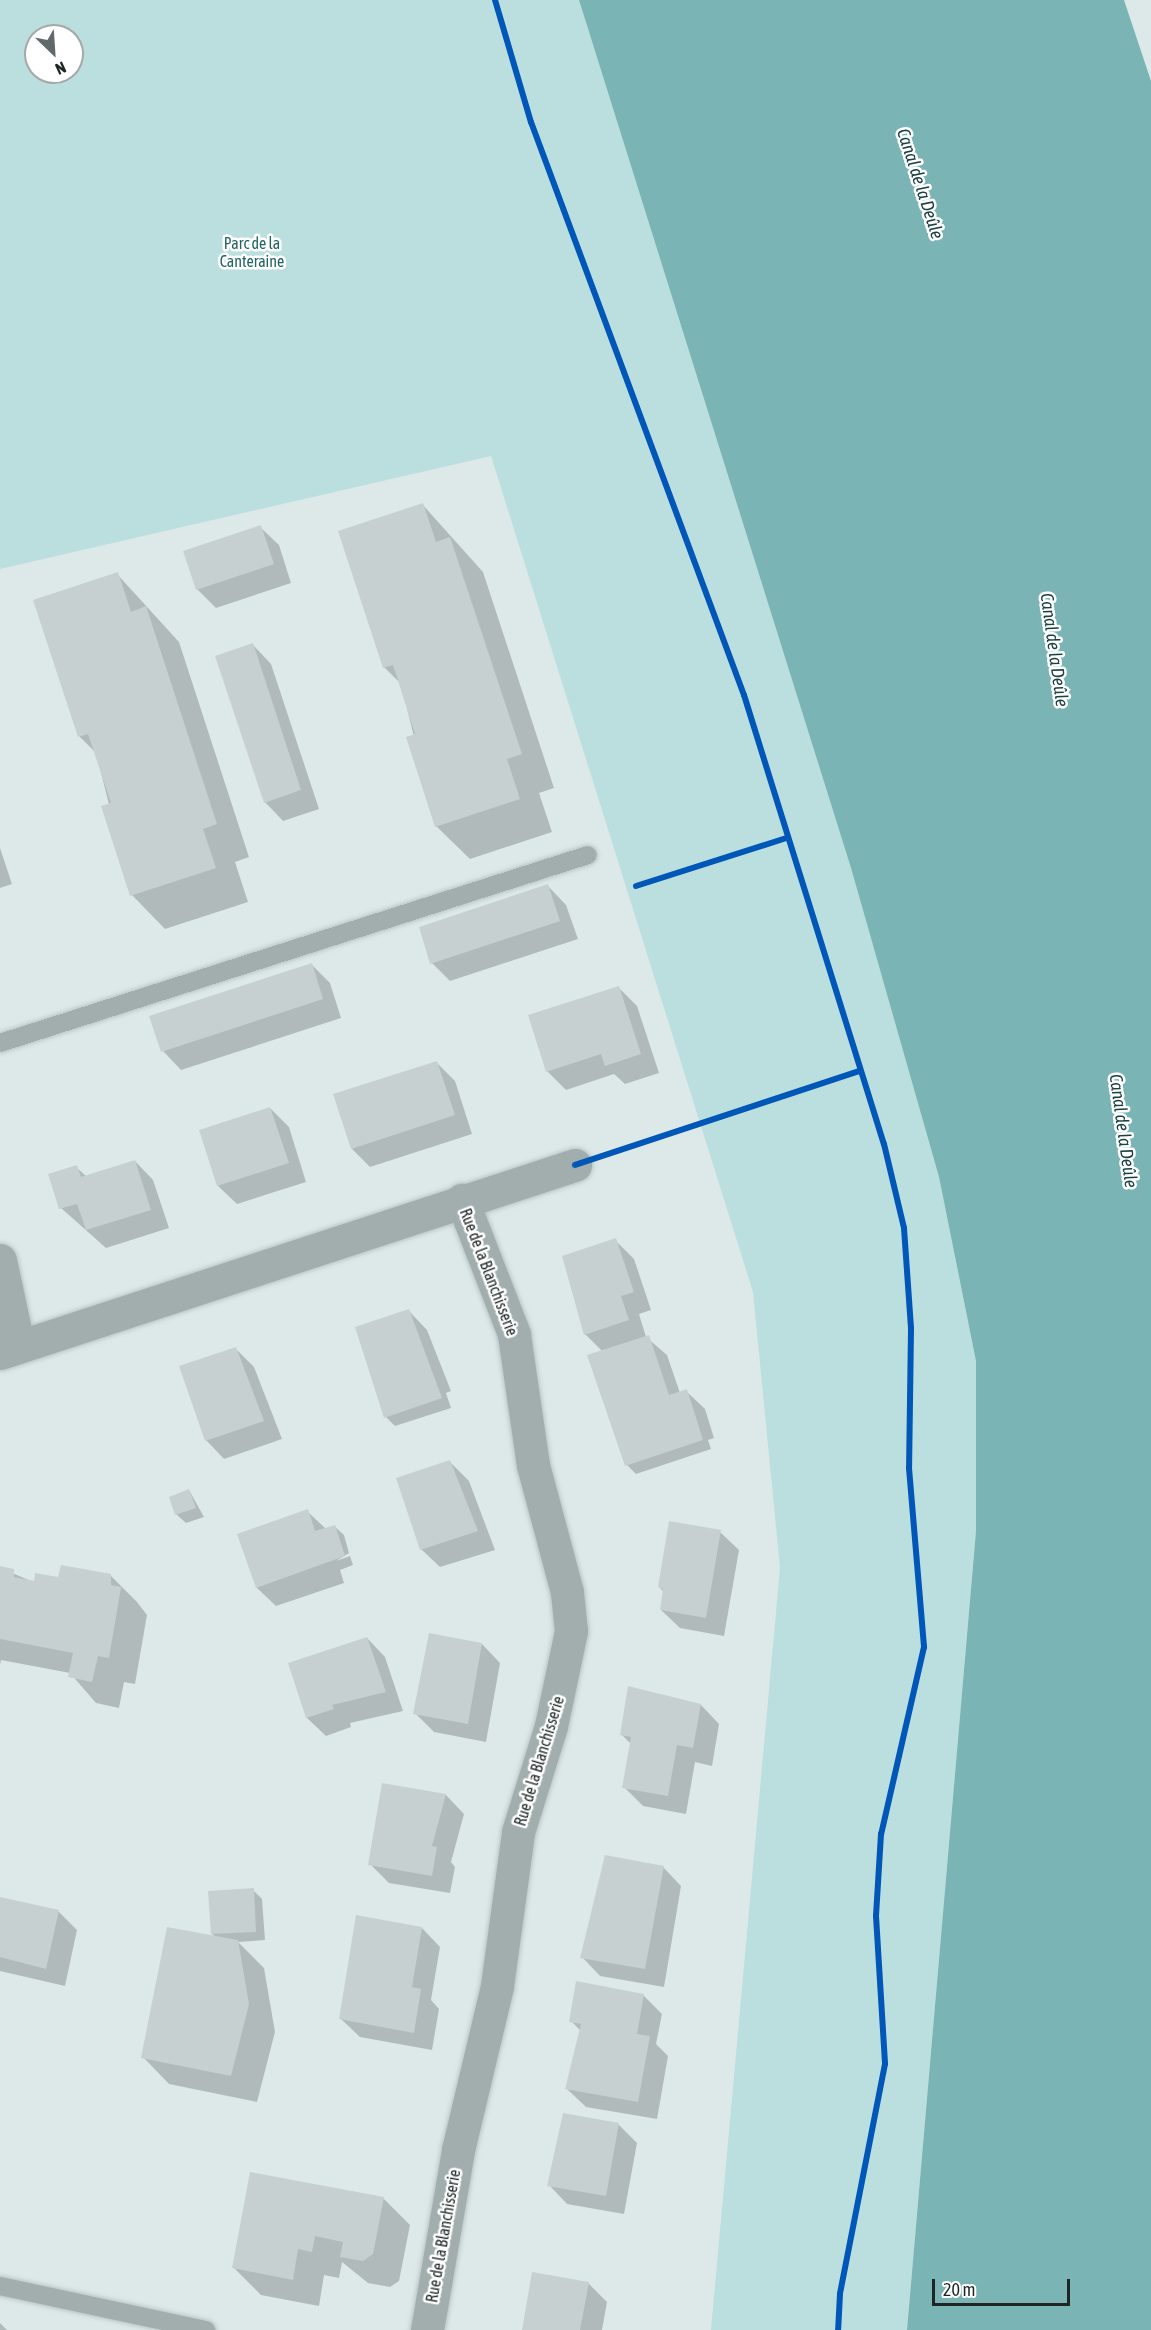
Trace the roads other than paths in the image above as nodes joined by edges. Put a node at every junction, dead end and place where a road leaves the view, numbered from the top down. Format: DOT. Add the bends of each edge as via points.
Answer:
graph roads {
  1 [pos="588,855"];
  2 [pos="0,1043"];
  3 [pos="575,1165"];
  4 [pos="462,1200"];
  5 [pos="0,1260"];
  6 [pos="9,1348"];
  7 [pos="0,2286"];
  8 [pos="206,2330"];
  9 [pos="427,2330"];
  1 -- 2 [label="lane"];
  3 -- 4 [label="street, Rue de la Blanchisserie"];
  4 -- 6 [label="street, Rue de la Blanchisserie"];
  4 -- 9 [label="street, Rue de la Blanchisserie" via="514,1334 533,1465 567,1592 571,1630 551,1726 518,1832 501,1969 458,2150"];
  5 -- 6 [label="street, Rue de la Blanchisserie"];
  7 -- 8 [label="lane"];
}
